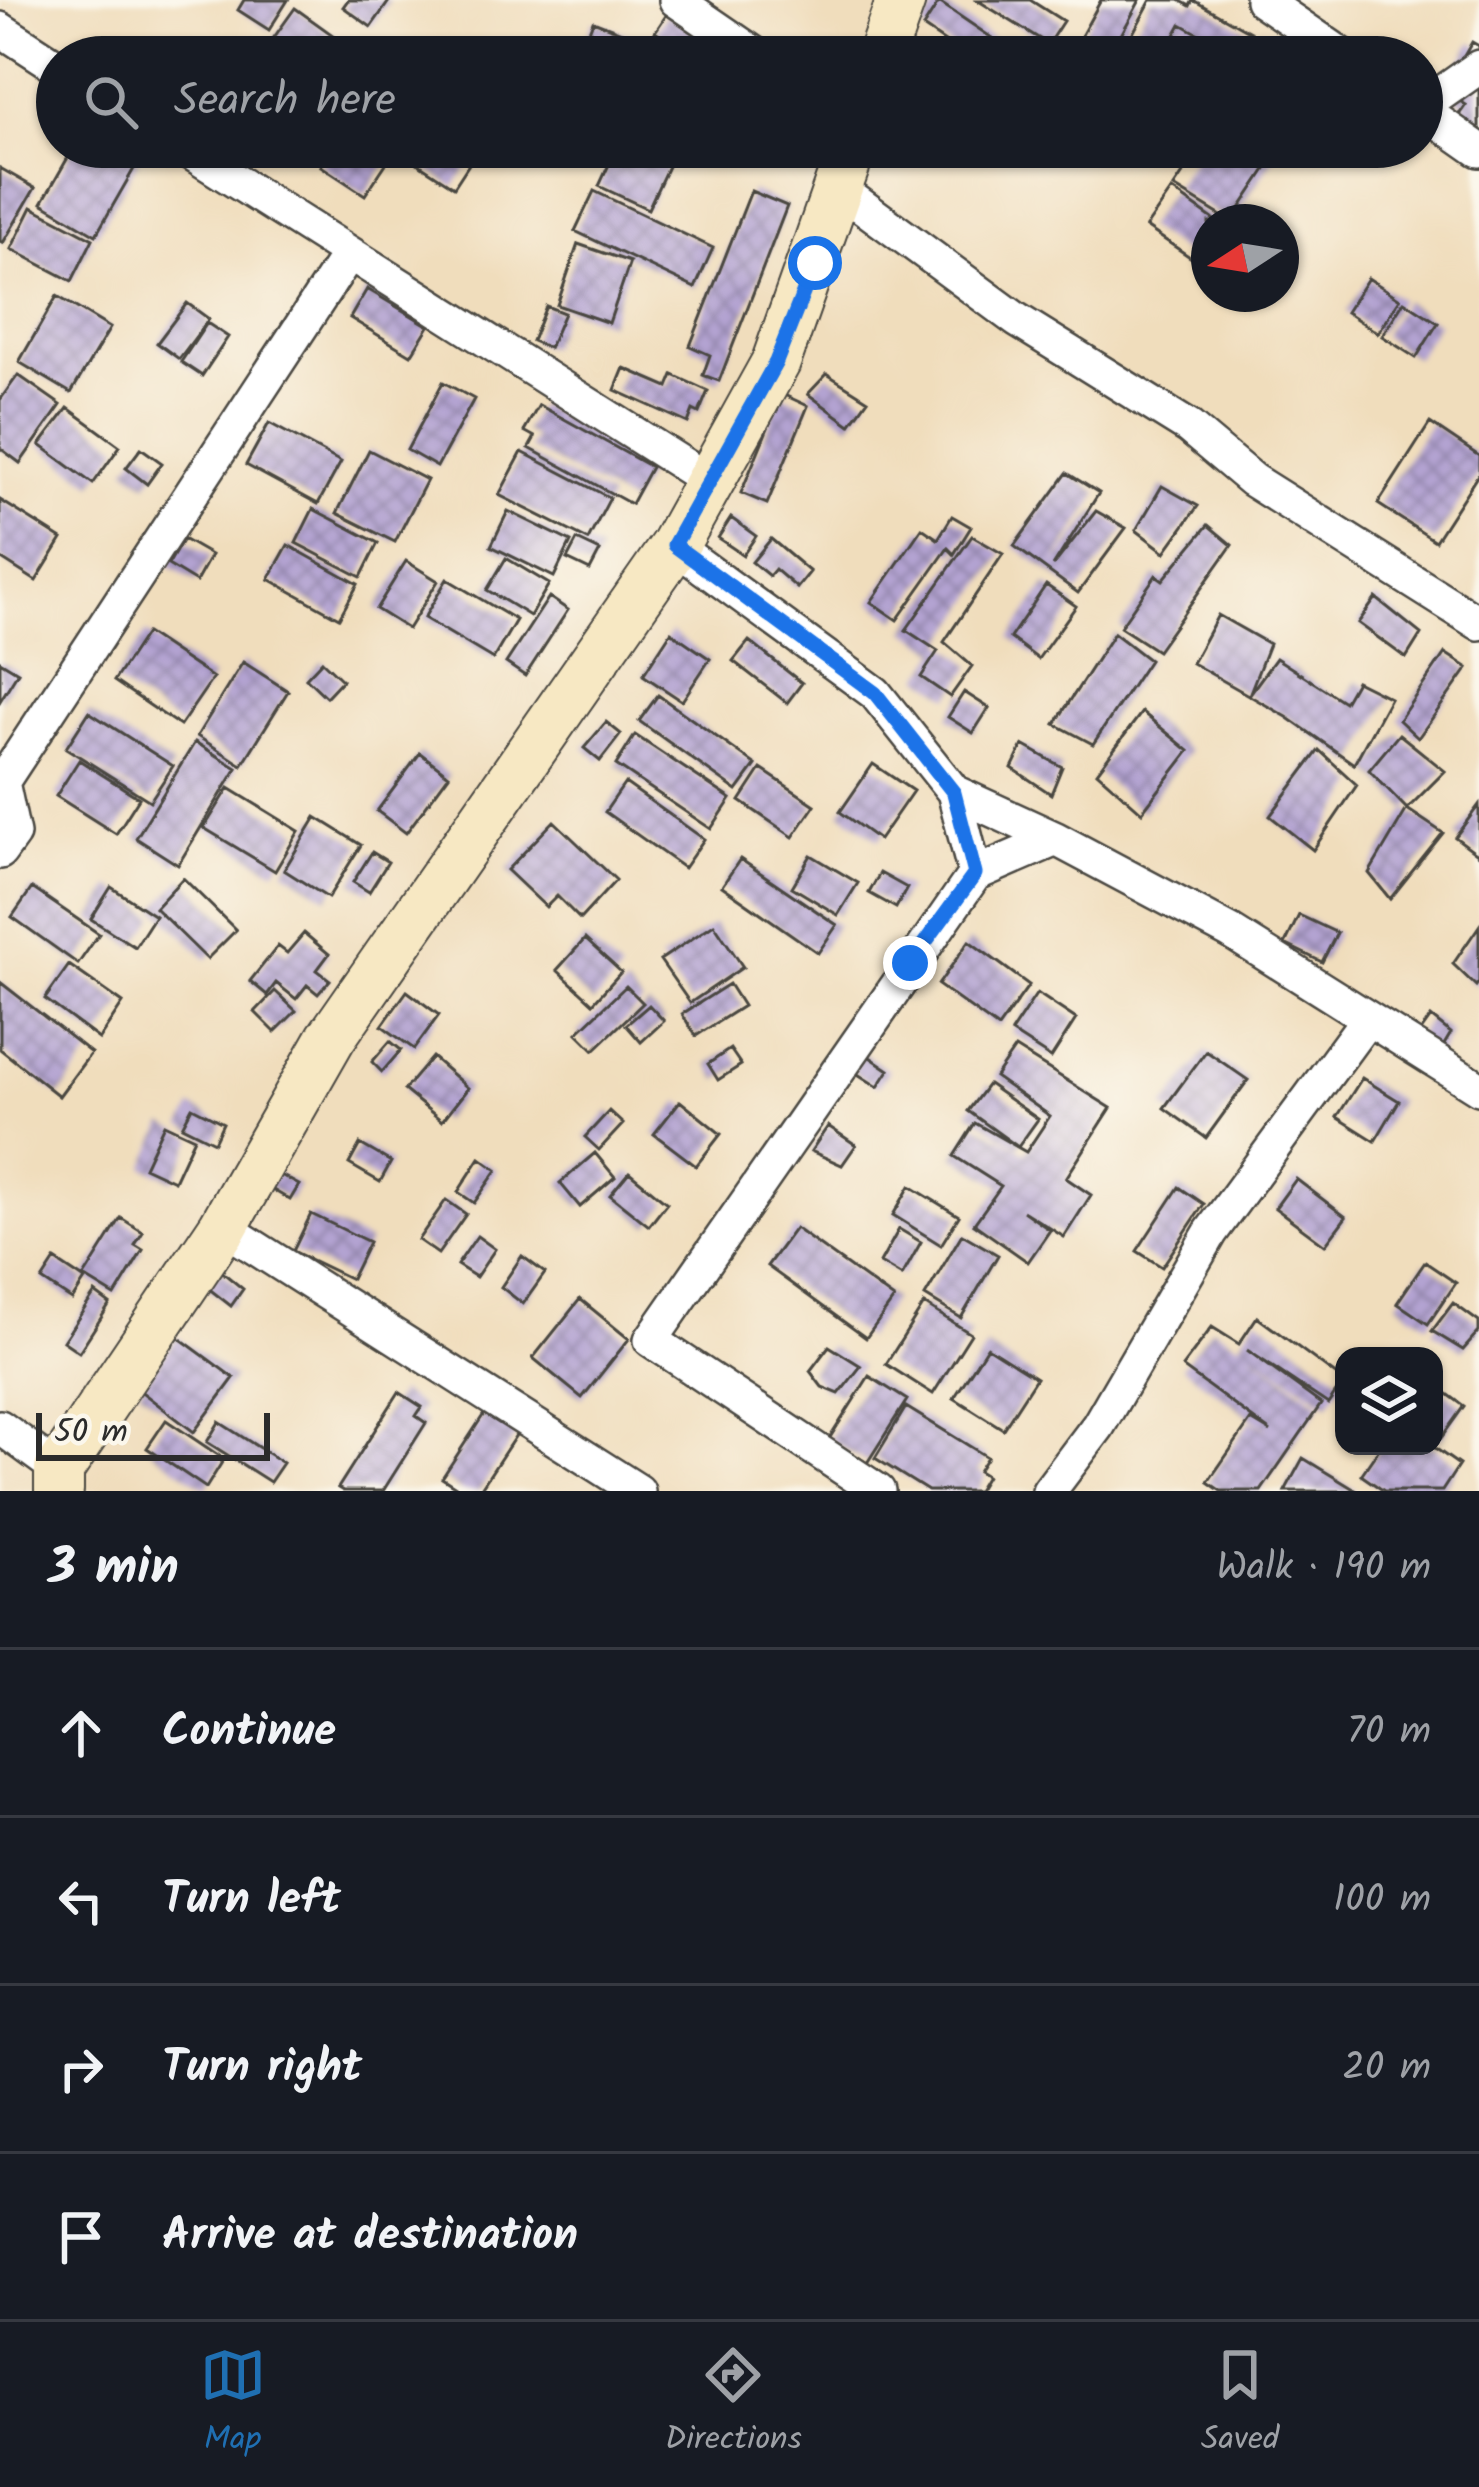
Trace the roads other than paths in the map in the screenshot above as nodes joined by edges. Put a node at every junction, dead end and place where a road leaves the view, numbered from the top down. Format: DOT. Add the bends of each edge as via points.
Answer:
graph roads {
  1 [pos="676,0"];
  2 [pos="901,0"];
  3 [pos="1262,0"];
  4 [pos="1,30"];
  5 [pos="728,36"];
  6 [pos="888,36"];
  7 [pos="1314,36"];
  8 [pos="36,52"];
  9 [pos="1479,67"];
  10 [pos="1443,94"];
  11 [pos="1443,124"];
  12 [pos="1479,150"];
  13 [pos="214,168"];
  14 [pos="846,168"];
  15 [pos="348,255"];
  16 [pos="709,481"];
  17 [pos="674,545"];
  18 [pos="1479,623"];
  19 [pos="954,793"];
  20 [pos="1056,839"];
  21 [pos="0,852"];
  22 [pos="975,874"];
  23 [pos="1366,1021"];
  24 [pos="1479,1088"];
  25 [pos="224,1227"];
  26 [pos="0,1427"];
  27 [pos="59,1480"];
  28 [pos="638,1491"];
  29 [pos="878,1491"];
  30 [pos="1049,1491"];
  1 -- 5 [label="street"];
  2 -- 6 [label="street"];
  3 -- 7 [label="street"];
  4 -- 8 [label="street"];
  9 -- 10 [label="street"];
  11 -- 12 [label="street"];
  13 -- 15 [label="street"];
  14 -- 16 [label="street" via="776,362"];
  14 -- 18 [label="street" via="1017,320"];
  15 -- 16 [label="street"];
  15 -- 21 [label="street" via="2,782 13,834"];
  16 -- 17 [label="street"];
  17 -- 19 [label="street" via="875,693"];
  17 -- 25 [label="street" via="331,1038"];
  19 -- 20 [label="street"];
  19 -- 22 [label="street"];
  20 -- 22 [label="street"];
  20 -- 23 [label="street" via="1232,932"];
  22 -- 29 [label="street" via="652,1340"];
  23 -- 24 [label="street"];
  23 -- 30 [label="street" via="1211,1232 1098,1426"];
  25 -- 27 [label="street"];
  25 -- 28 [label="street"];
  26 -- 27 [label="street"];
}
